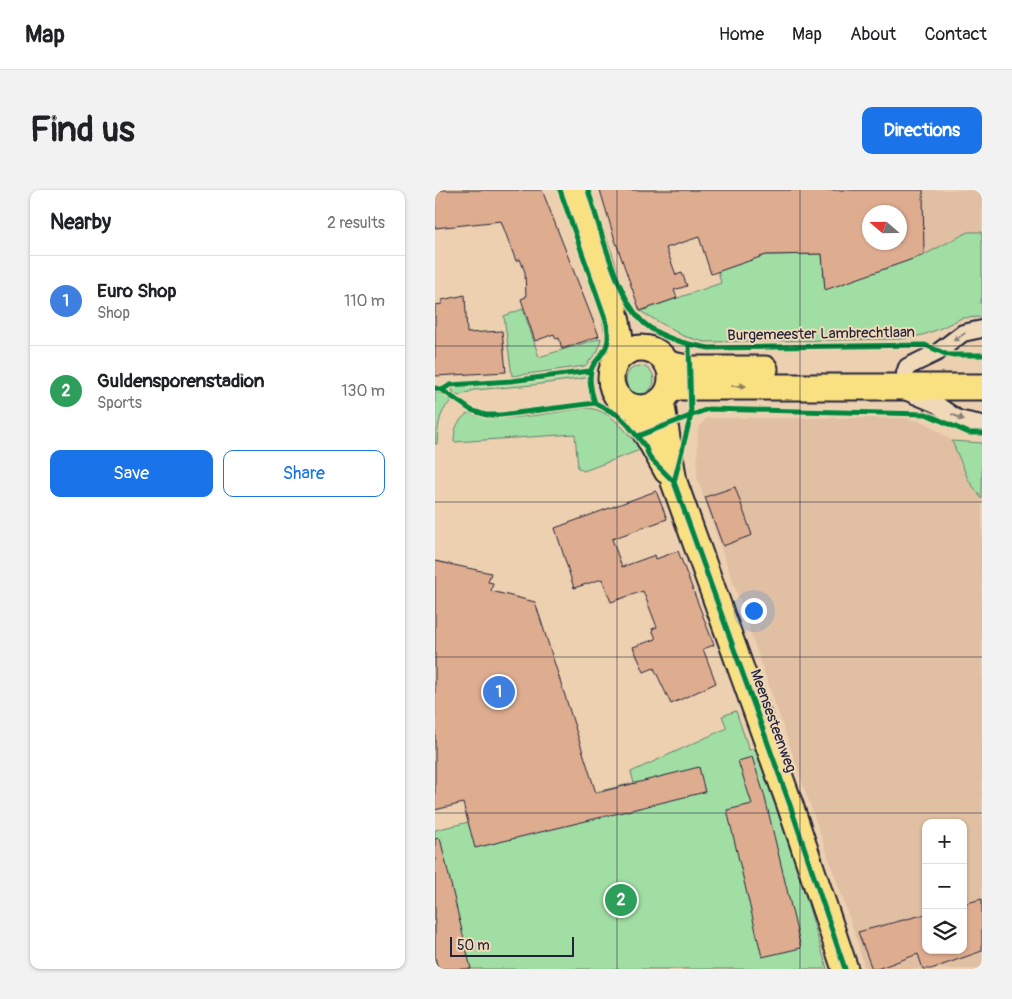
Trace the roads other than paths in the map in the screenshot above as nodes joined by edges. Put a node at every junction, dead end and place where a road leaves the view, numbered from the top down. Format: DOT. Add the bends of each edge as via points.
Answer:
graph roads {
  1 [pos="574,190"];
  2 [pos="605,278"];
  3 [pos="634,328"];
  4 [pos="982,329"];
  5 [pos="622,353"];
  6 [pos="658,356"];
  7 [pos="760,369"];
  8 [pos="982,373"];
  9 [pos="904,380"];
  10 [pos="982,387"];
  11 [pos="664,396"];
  12 [pos="637,408"];
  13 [pos="982,424"];
  14 [pos="674,482"];
  15 [pos="845,969"];
  1 -- 2 [label="main road"];
  2 -- 3 [label="main road"];
  2 -- 5 [label="main road"];
  3 -- 6 [label="main road"];
  3 -- 7 [label="main road" via="657,343 689,356 743,362"];
  4 -- 9 [label="street, Burgemeester Lambrechtlaan, one-way" via="963,334 938,352 907,367"];
  5 -- 6 [label="main road" via="637,347"];
  5 -- 12 [label="main road" via="613,364 611,386 626,405"];
  6 -- 7 [label="main road" via="691,369"];
  6 -- 11 [label="main road" via="671,378"];
  7 -- 9 [label="main road"];
  8 -- 9 [label="main road"];
  9 -- 10 [label="main road"];
  11 -- 9 [label="main road, one-way" via="678,387"];
  9 -- 13 [label="street, one-way" via="905,391 936,404 958,419"];
  11 -- 12 [label="main road" via="647,408"];
  11 -- 14 [label="main road, Meensesteenweg"];
  12 -- 14 [label="main road, Meensesteenweg" via="646,433"];
  14 -- 15 [label="main road, Meensesteenweg"];
}
